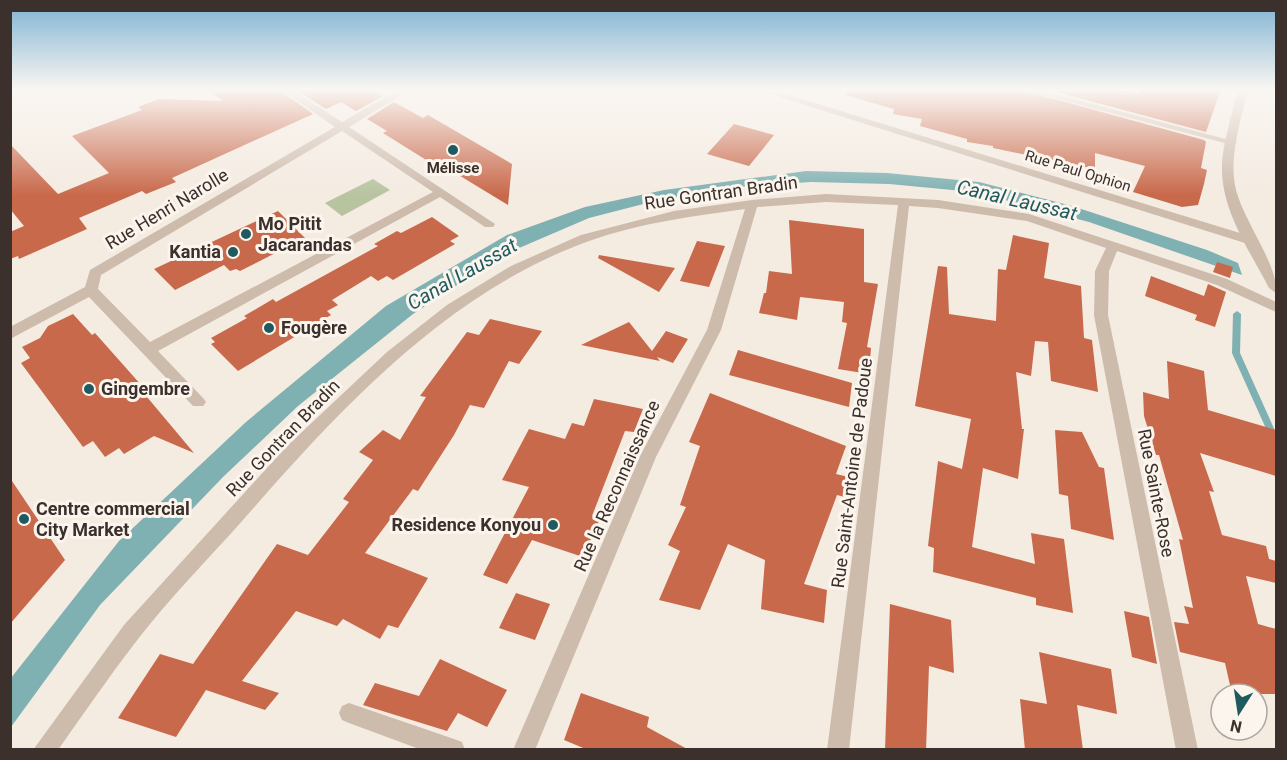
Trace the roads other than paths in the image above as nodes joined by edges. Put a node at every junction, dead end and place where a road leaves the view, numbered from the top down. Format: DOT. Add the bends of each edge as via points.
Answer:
graph roads {
  1 [pos="877,124"];
  2 [pos="1164,124"];
  3 [pos="1236,124"];
  4 [pos="344,126"];
  5 [pos="1232,142"];
  6 [pos="441,192"];
  7 [pos="904,201"];
  8 [pos="752,204"];
  9 [pos="489,224"];
  10 [pos="1249,240"];
  11 [pos="1113,245"];
  12 [pos="1276,288"];
  13 [pos="91,290"];
  14 [pos="1276,307"];
  15 [pos="10,334"];
  16 [pos="149,348"];
  17 [pos="198,402"];
  18 [pos="349,713"];
  19 [pos="44,750"];
  20 [pos="454,750"];
  21 [pos="524,750"];
  22 [pos="838,750"];
  23 [pos="1187,750"];
  1 -- 10 [label="street, Rue Paul Ophion"];
  2 -- 5 [label="street"];
  3 -- 5 [label="street"];
  4 -- 6 [label="street"];
  4 -- 13 [label="street, Rue Henri Narolle" via="95,273"];
  5 -- 10 [label="street" via="1227,166 1230,189"];
  6 -- 9 [label="street"];
  6 -- 16 [label="street"];
  7 -- 8 [label="street, Rue Gontran Bradin" via="826,198"];
  7 -- 11 [label="street, Rue Gontran Bradin" via="1029,219"];
  7 -- 22 [label="street, Rue Saint-Antoine de Padoue"];
  8 -- 19 [label="street, Rue Gontran Bradin" via="674,215 585,238 516,269 452,309 392,356 292,452 131,632"];
  8 -- 21 [label="street, Rue la Reconnaissance" via="714,330 648,456"];
  10 -- 12 [label="street"];
  11 -- 14 [label="street, Rue Gontran Bradin" via="1222,282"];
  11 -- 23 [label="street, Rue Sainte-Rose" via="1102,271 1101,315"];
  13 -- 15 [label="street"];
  13 -- 16 [label="street"];
  16 -- 17 [label="street"];
  18 -- 20 [label="street"];
}
